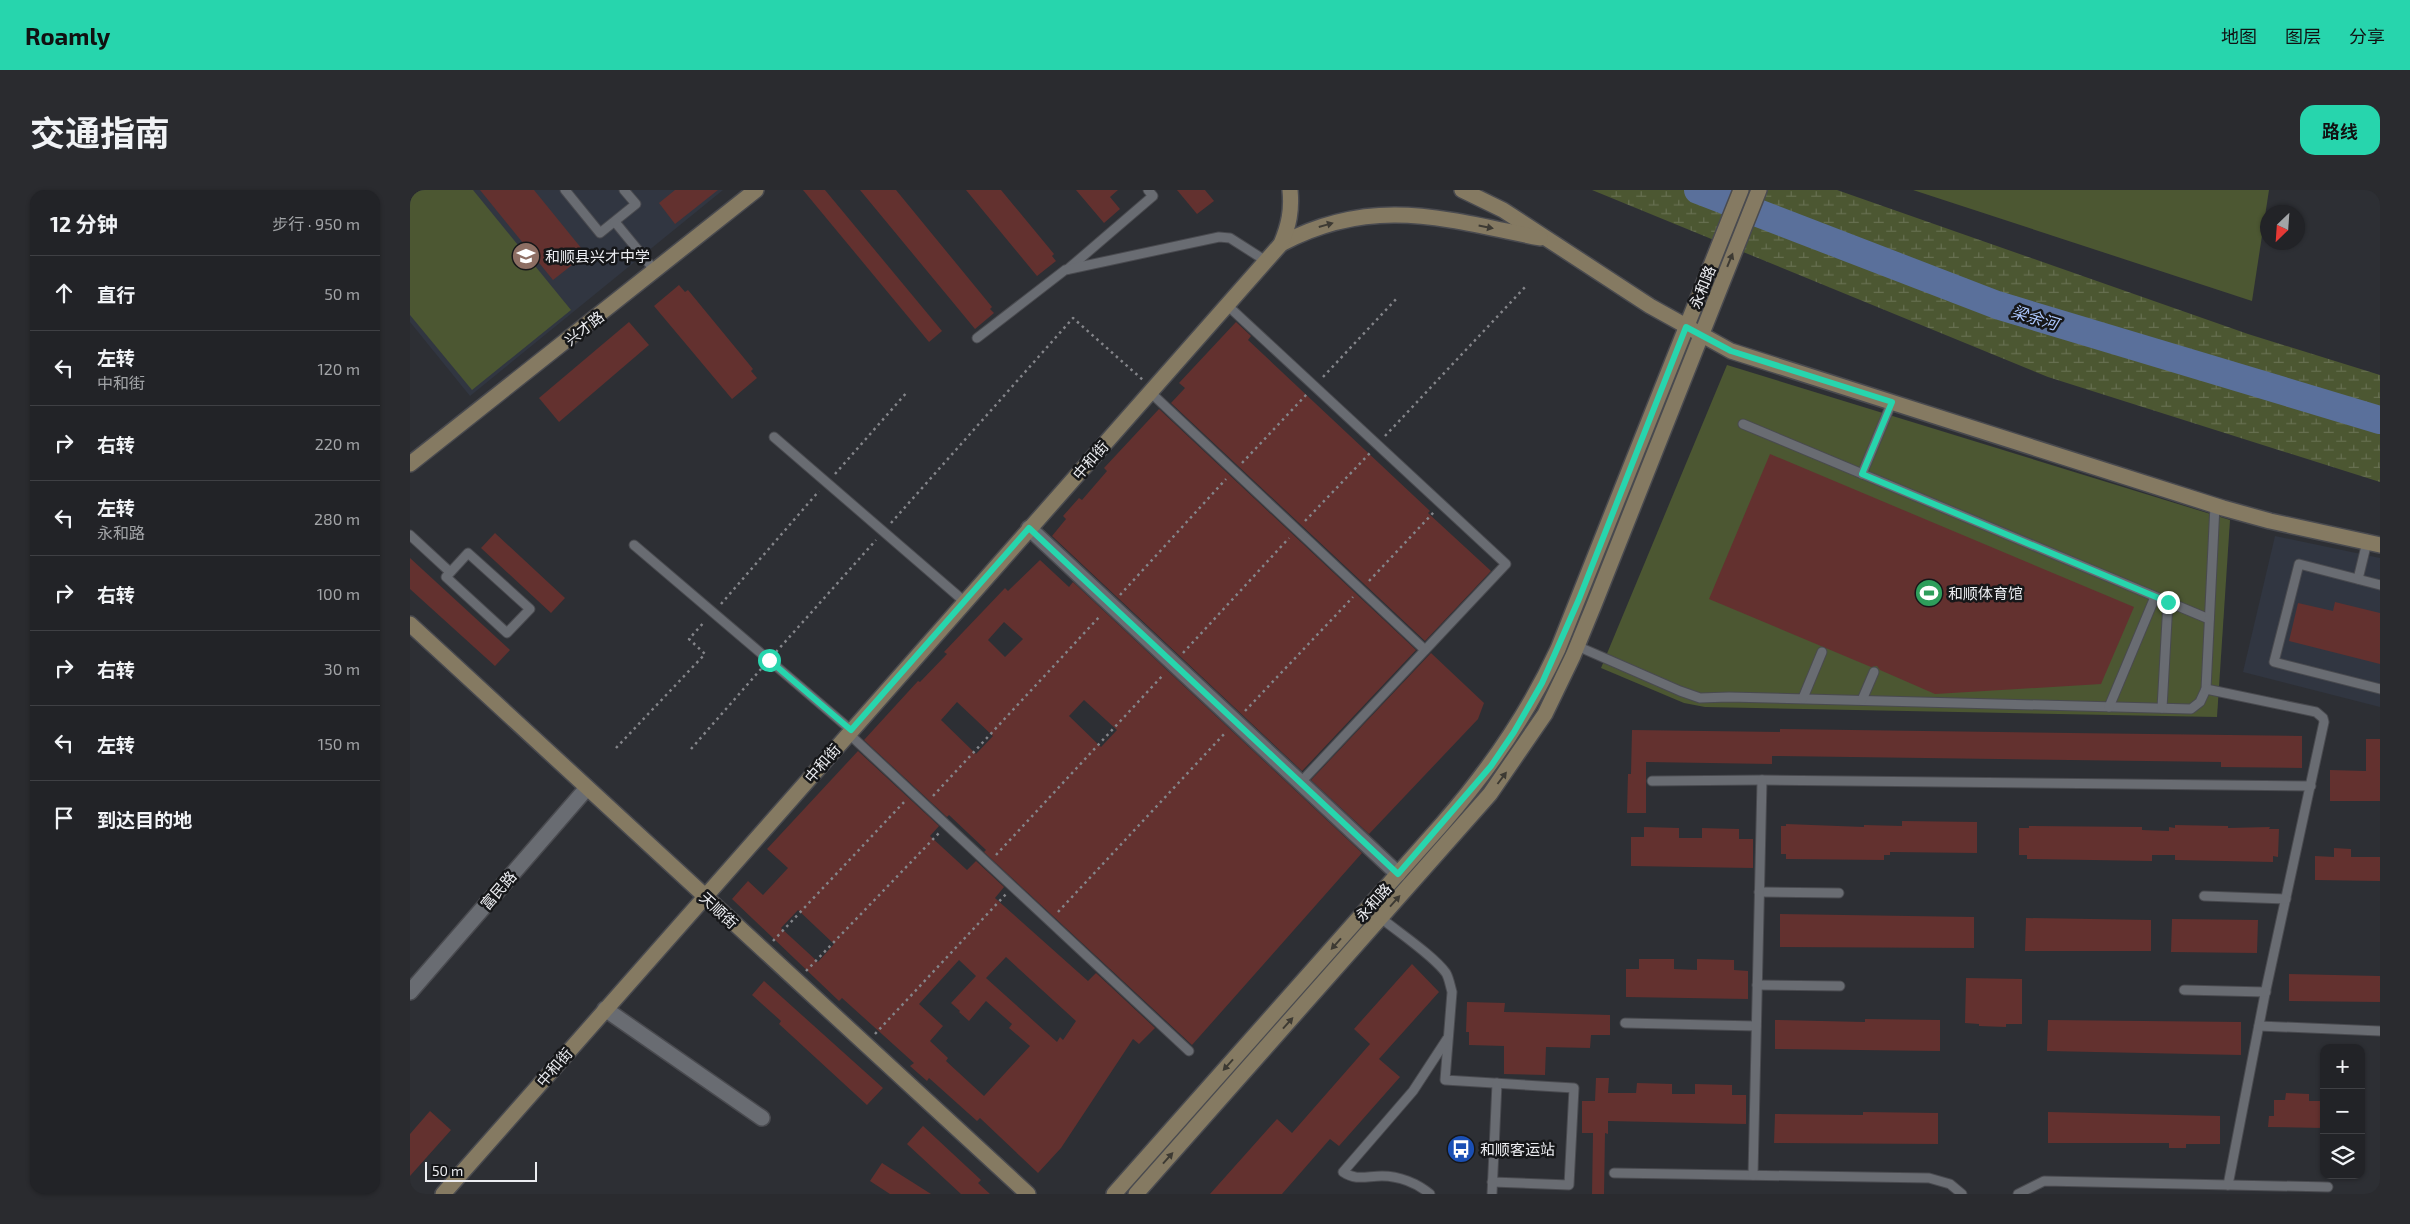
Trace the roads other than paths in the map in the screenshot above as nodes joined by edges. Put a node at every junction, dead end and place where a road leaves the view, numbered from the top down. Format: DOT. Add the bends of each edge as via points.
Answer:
graph roads {
  1 [pos="565,190"];
  2 [pos="624,190"];
  3 [pos="756,190"];
  4 [pos="1148,190"];
  5 [pos="1290,190"];
  6 [pos="1462,190"];
  7 [pos="1741,190"];
  8 [pos="1759,190"];
  9 [pos="615,222"];
  10 [pos="1549,239"];
  11 [pos="1281,244"];
  12 [pos="1266,261"];
  13 [pos="1066,270"];
  14 [pos="656,272"];
  15 [pos="1227,305"];
  16 [pos="1686,327"];
  17 [pos="1700,335"];
  18 [pos="977,338"];
  19 [pos="1151,391"];
  20 [pos="1892,402"];
  21 [pos="1743,424"];
  22 [pos="774,437"];
  23 [pos="410,464"];
  24 [pos="1862,474"];
  25 [pos="2215,505"];
  26 [pos="1029,528"];
  27 [pos="410,535"];
  28 [pos="2374,544"];
  29 [pos="634,545"];
  30 [pos="450,572"];
  31 [pos="2358,579"];
  32 [pos="2380,585"];
  33 [pos="2155,597"];
  34 [pos="964,602"];
  35 [pos="2168,602"];
  36 [pos="2209,620"];
  37 [pos="410,624"];
  38 [pos="1577,646"];
  39 [pos="1425,650"];
  40 [pos="1822,652"];
  41 [pos="1874,672"];
  42 [pos="2206,689"];
  43 [pos="2380,689"];
  44 [pos="1803,698"];
  45 [pos="1862,700"];
  46 [pos="2109,707"];
  47 [pos="2162,708"];
  48 [pos="850,732"];
  49 [pos="1762,780"];
  50 [pos="1652,781"];
  51 [pos="1301,782"];
  52 [pos="2311,786"];
  53 [pos="587,788"];
  54 [pos="1398,874"];
  55 [pos="1760,892"];
  56 [pos="1839,893"];
  57 [pos="704,896"];
  58 [pos="2204,896"];
  59 [pos="2286,899"];
  60 [pos="1381,918"];
  61 [pos="1757,984"];
  62 [pos="1840,986"];
  63 [pos="2184,990"];
  64 [pos="410,992"];
  65 [pos="2266,992"];
  66 [pos="605,1008"];
  67 [pos="1624,1023"];
  68 [pos="1756,1026"];
  69 [pos="2259,1026"];
  70 [pos="2380,1031"];
  71 [pos="1448,1037"];
  72 [pos="1189,1050"];
  73 [pos="1497,1083"];
  74 [pos="762,1118"];
  75 [pos="1614,1173"];
  76 [pos="1753,1175"];
  77 [pos="1492,1182"];
  78 [pos="2228,1185"];
  79 [pos="2328,1187"];
  80 [pos="443,1194"];
  81 [pos="1028,1194"];
  82 [pos="1114,1194"];
  83 [pos="1136,1194"];
  84 [pos="1430,1194"];
  85 [pos="1492,1194"];
  86 [pos="1962,1194"];
  87 [pos="2018,1194"];
  1 -- 9 [label="lane" via="600,233"];
  2 -- 9 [label="lane" via="636,204"];
  3 -- 14 [label="main road, 兴才路"];
  4 -- 13 [label="lane" via="1153,196"];
  5 -- 11 [label="main road" via="1289,223"];
  6 -- 10 [label="main road" via="1503,210"];
  7 -- 16 [label="main road, 永和路"];
  17 -- 8 [label="main road, 永和路, one-way"];
  9 -- 14 [label="lane"];
  11 -- 10 [label="main road, one-way" via="1306,230 1374,214 1422,216"];
  10 -- 16 [label="main road"];
  11 -- 12 [label="main road, 中和街"];
  12 -- 13 [label="lane" via="1230,238 1218,237"];
  12 -- 15 [label="main road, 中和街"];
  13 -- 18 [label="lane"];
  14 -- 23 [label="main road, 兴才路"];
  15 -- 19 [label="main road, 中和街"];
  15 -- 39 [label="lane" via="1506,564"];
  16 -- 17 [label="main road"];
  16 -- 54 [label="main road, 永和路" via="1576,607 1542,683 1491,766"];
  17 -- 20 [label="main road" via="1731,351"];
  17 -- 38 [label="main road, 永和路"];
  19 -- 26 [label="main road, 中和街"];
  19 -- 39 [label="lane"];
  20 -- 24 [label="lane"];
  20 -- 25 [label="main road"];
  21 -- 24 [label="lane"];
  22 -- 34 [label="lane"];
  24 -- 33 [label="lane"];
  25 -- 28 [label="main road"];
  25 -- 36 [label="lane"];
  26 -- 34 [label="main road, 中和街"];
  26 -- 51 [label="street"];
  27 -- 30 [label="lane"];
  28 -- 31 [label="lane"];
  29 -- 48 [label="lane"];
  30 -- 30 [label="lane" via="468,553 530,609 507,634 446,577"];
  31 -- 32 [label="lane"];
  31 -- 43 [label="lane" via="2298,564 2274,662"];
  33 -- 35 [label="lane"];
  33 -- 46 [label="lane"];
  34 -- 48 [label="main road, 中和街"];
  35 -- 36 [label="lane"];
  35 -- 47 [label="lane"];
  36 -- 42 [label="lane"];
  37 -- 53 [label="main road, 天顺街"];
  38 -- 44 [label="lane" via="1700,698"];
  60 -- 38 [label="main road, 永和路, one-way" via="1504,775 1545,714"];
  39 -- 51 [label="lane"];
  40 -- 44 [label="lane"];
  41 -- 45 [label="lane"];
  42 -- 47 [label="lane" via="2200,702 2191,709"];
  42 -- 52 [label="lane" via="2316,712 2323,718"];
  44 -- 45 [label="lane"];
  45 -- 46 [label="lane"];
  46 -- 47 [label="lane"];
  48 -- 57 [label="main road, 中和街"];
  48 -- 72 [label="lane"];
  49 -- 50 [label="lane"];
  49 -- 52 [label="lane"];
  49 -- 55 [label="lane"];
  51 -- 54 [label="street"];
  52 -- 59 [label="lane"];
  53 -- 57 [label="main road, 天顺街"];
  53 -- 64 [label="street, 富民路"];
  54 -- 82 [label="main road, 永和路, one-way"];
  55 -- 56 [label="lane"];
  55 -- 61 [label="lane"];
  57 -- 66 [label="main road, 中和街"];
  57 -- 81 [label="main road, 天顺街"];
  58 -- 59 [label="lane"];
  59 -- 65 [label="lane"];
  60 -- 71 [label="lane" via="1445,972 1452,992"];
  83 -- 60 [label="main road, 永和路, one-way"];
  61 -- 62 [label="lane"];
  61 -- 68 [label="lane"];
  63 -- 65 [label="lane"];
  65 -- 69 [label="lane"];
  66 -- 74 [label="street"];
  66 -- 80 [label="main road, 中和街"];
  67 -- 68 [label="lane"];
  68 -- 76 [label="lane"];
  69 -- 70 [label="lane"];
  69 -- 78 [label="lane"];
  71 -- 73 [label="lane" via="1445,1080"];
  71 -- 84 [label="lane" via="1414,1091 1343,1172 1354,1178 1383,1176 1403,1179"];
  73 -- 77 [label="lane"];
  73 -- 77 [label="lane" via="1574,1088 1569,1186"];
  75 -- 76 [label="lane"];
  76 -- 86 [label="lane" via="1929,1178 1950,1184"];
  77 -- 85 [label="lane"];
  78 -- 79 [label="lane"];
  78 -- 87 [label="lane" via="2044,1181"];
}
